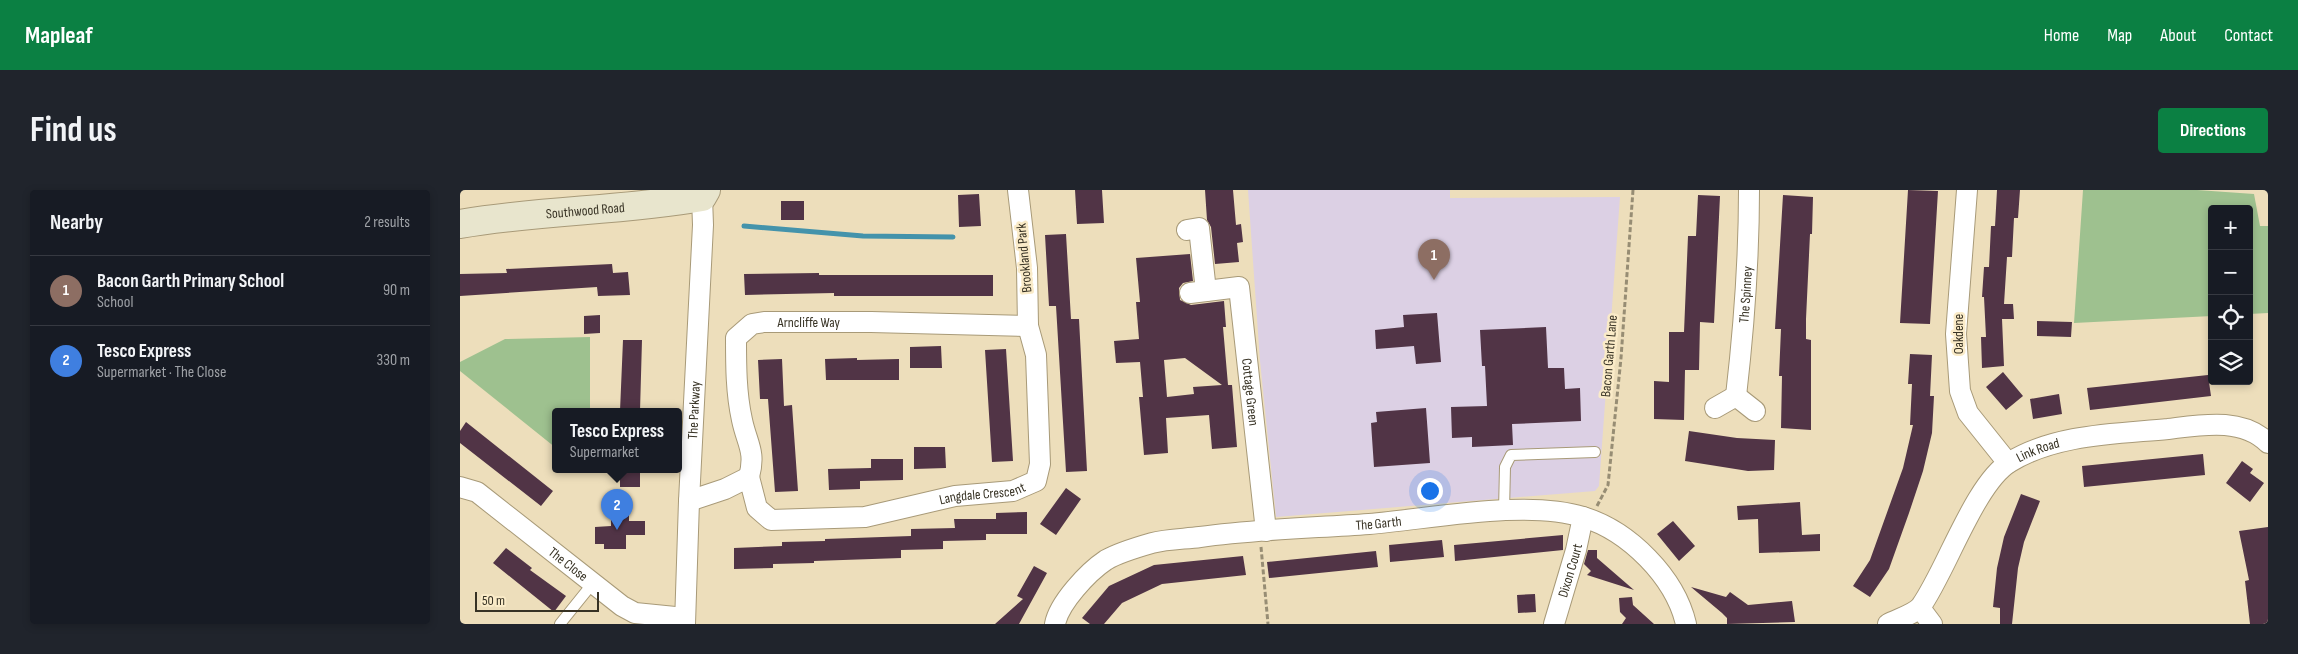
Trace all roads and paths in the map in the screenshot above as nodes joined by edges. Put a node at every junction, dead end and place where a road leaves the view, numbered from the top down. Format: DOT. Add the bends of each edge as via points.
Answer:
graph roads {
  1 [pos="1018,190"];
  2 [pos="1633,190"];
  3 [pos="1749,190"];
  4 [pos="1967,190"];
  5 [pos="704,193"];
  6 [pos="460,224"];
  7 [pos="1187,230"];
  8 [pos="1028,326"];
  9 [pos="1736,396"];
  10 [pos="1715,408"];
  11 [pos="1755,411"];
  12 [pos="2268,443"];
  13 [pos="1595,452"];
  14 [pos="2008,463"];
  15 [pos="749,477"];
  16 [pos="460,487"];
  17 [pos="689,501"];
  18 [pos="1504,511"];
  19 [pos="1586,518"];
  20 [pos="771,520"];
  21 [pos="1263,531"];
  22 [pos="593,583"];
  23 [pos="1920,608"];
  24 [pos="632,618"];
  25 [pos="685,621"];
  26 [pos="560,624"];
  27 [pos="1055,624"];
  28 [pos="1268,624"];
  29 [pos="1554,624"];
  30 [pos="1686,624"];
  31 [pos="1888,624"];
  32 [pos="1932,624"];
  1 -- 8 [label="street, Brookland Park" via="1027,268"];
  2 -- 19 [label="path, Bacon Garth Lane" via="1608,485"];
  3 -- 9 [label="street, The Spinney" via="1745,318"];
  4 -- 14 [label="street, Oakdene" via="1956,334 1960,391 1968,413"];
  5 -- 6 [label="street, Southwood Road" via="673,202 501,217"];
  5 -- 17 [label="street, The Parkway"];
  7 -- 21 [label="street, Cottage Green" via="1199,228 1198,292 1239,287"];
  8 -- 15 [label="street, Arncliffe Way" via="870,322 752,324 736,338 742,420 754,460"];
  8 -- 20 [label="street, Langdale Crescent" via="1036,355 1040,464 1036,481 1013,491 955,496 865,517"];
  9 -- 10 [label="street"];
  9 -- 11 [label="street"];
  12 -- 14 [label="street, Link Road" via="2258,433 2218,424 2077,438 2038,448"];
  13 -- 18 [label="lane" via="1511,454 1505,467"];
  14 -- 23 [label="street, Link Road" via="1986,486"];
  15 -- 17 [label="street"];
  15 -- 20 [label="street, Arncliffe Way" via="757,508"];
  16 -- 22 [label="street, The Close" via="477,492"];
  17 -- 25 [label="street, The Parkway"];
  18 -- 19 [label="street, The Garth" via="1548,510"];
  18 -- 21 [label="street, The Garth"];
  19 -- 29 [label="street, Dixon Court"];
  19 -- 30 [label="street, The Garth" via="1613,530 1641,551 1665,578"];
  21 -- 27 [label="street, The Garth" via="1152,543 1106,560 1080,583"];
  21 -- 28 [label="path"];
  22 -- 24 [label="street, The Close"];
  22 -- 26 [label="lane"];
  23 -- 31 [label="street"];
  23 -- 32 [label="street"];
  24 -- 25 [label="street, The Close"];
}
